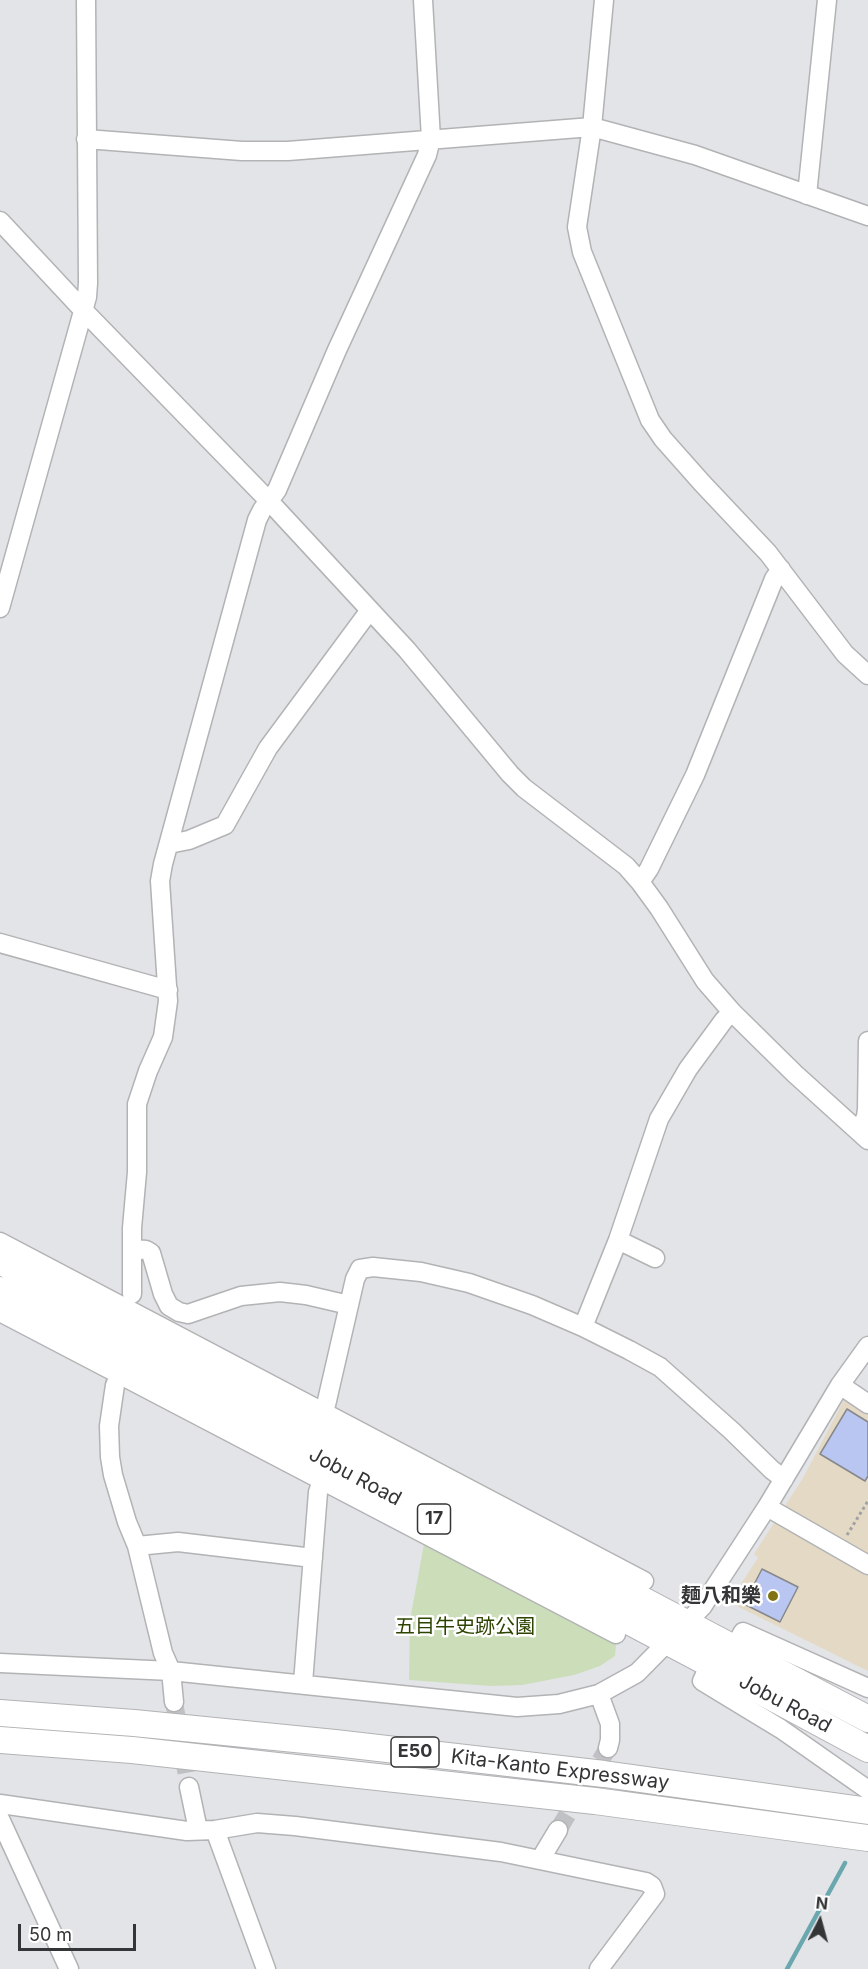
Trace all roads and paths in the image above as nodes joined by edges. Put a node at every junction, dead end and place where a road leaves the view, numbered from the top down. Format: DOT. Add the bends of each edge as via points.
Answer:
graph roads {
  1 [pos="86,0"];
  2 [pos="423,0"];
  3 [pos="604,0"];
  4 [pos="827,0"];
  5 [pos="592,127"];
  6 [pos="86,139"];
  7 [pos="430,139"];
  8 [pos="807,195"];
  9 [pos="868,216"];
  10 [pos="0,221"];
  11 [pos="84,311"];
  12 [pos="268,501"];
  13 [pos="781,569"];
  14 [pos="0,608"];
  15 [pos="370,610"];
  16 [pos="868,675"];
  17 [pos="169,844"];
  18 [pos="640,882"];
  19 [pos="0,943"];
  20 [pos="168,990"];
  21 [pos="732,1012"];
  22 [pos="868,1041"];
  23 [pos="864,1135"];
  24 [pos="618,1240"];
  25 [pos="0,1242"];
  26 [pos="133,1249"];
  27 [pos="655,1258"];
  28 [pos="0,1261"];
  29 [pos="0,1290"];
  30 [pos="132,1294"];
  31 [pos="83,1295"];
  32 [pos="349,1305"];
  33 [pos="0,1312"];
  34 [pos="583,1326"];
  35 [pos="868,1346"];
  36 [pos="150,1380"];
  37 [pos="115,1385"];
  38 [pos="840,1385"];
  39 [pos="868,1404"];
  40 [pos="322,1411"];
  41 [pos="784,1479"];
  42 [pos="322,1481"];
  43 [pos="868,1501"];
  44 [pos="480,1505"];
  45 [pos="767,1507"];
  46 [pos="137,1546"];
  47 [pos="839,1549"];
  48 [pos="313,1558"];
  49 [pos="868,1565"];
  50 [pos="517,1573"];
  51 [pos="644,1581"];
  52 [pos="686,1624"];
  53 [pos="616,1634"];
  54 [pos="666,1642"];
  55 [pos="734,1648"];
  56 [pos="0,1663"];
  57 [pos="710,1664"];
  58 [pos="171,1671"];
  59 [pos="303,1683"];
  60 [pos="868,1688"];
  61 [pos="599,1694"];
  62 [pos="174,1702"];
  63 [pos="0,1713"];
  64 [pos="868,1719"];
  65 [pos="0,1740"];
  66 [pos="608,1748"];
  67 [pos="868,1749"];
  68 [pos="189,1788"];
  69 [pos="868,1790"];
  70 [pos="0,1804"];
  71 [pos="868,1810"];
  72 [pos="0,1819"];
  73 [pos="207,1830"];
  74 [pos="558,1830"];
  75 [pos="868,1838"];
  76 [pos="540,1860"];
  77 [pos="69,1969"];
  78 [pos="267,1969"];
  79 [pos="599,1969"];
  1 -- 6 [label="street"];
  2 -- 7 [label="street"];
  3 -- 5 [label="street"];
  4 -- 8 [label="street"];
  5 -- 7 [label="street"];
  5 -- 8 [label="street" via="695,155"];
  5 -- 13 [label="street" via="577,227 582,252 650,420"];
  6 -- 7 [label="street" via="288,151"];
  6 -- 11 [label="street" via="88,283"];
  7 -- 12 [label="street" via="427,155 277,490"];
  8 -- 9 [label="street"];
  10 -- 11 [label="street"];
  11 -- 12 [label="street"];
  11 -- 14 [label="street"];
  12 -- 15 [label="street"];
  12 -- 17 [label="street" via="257,520"];
  13 -- 16 [label="street" via="845,654"];
  13 -- 18 [label="street" via="695,775"];
  15 -- 17 [label="street" via="268,748 225,825"];
  15 -- 18 [label="street" via="510,774 612,854"];
  17 -- 20 [label="street" via="160,880"];
  18 -- 21 [label="street" via="705,981"];
  19 -- 20 [label="street"];
  20 -- 26 [label="street" via="163,1037 137,1104"];
  21 -- 23 [label="street"];
  21 -- 24 [label="street" via="688,1069 659,1119"];
  22 -- 23 [label="street"];
  24 -- 27 [label="street"];
  24 -- 34 [label="street"];
  25 -- 31 [label="street"];
  26 -- 30 [label="street"];
  26 -- 32 [label="street" via="151,1253 169,1306 188,1314 259,1293 306,1295"];
  28 -- 31 [label="highway, Jobu Road / 17"];
  29 -- 36 [label="highway, Jobu Road / 17"];
  31 -- 40 [label="street"];
  31 -- 44 [label="highway, Jobu Road / 17"];
  32 -- 34 [label="street" via="360,1269 373,1267 469,1283"];
  32 -- 40 [label="street"];
  33 -- 36 [label="street"];
  34 -- 41 [label="street" via="660,1367"];
  35 -- 38 [label="street"];
  36 -- 42 [label="street"];
  36 -- 50 [label="highway, Jobu Road / 17"];
  37 -- 46 [label="street" via="109,1413 110,1457 118,1494"];
  38 -- 39 [label="street"];
  38 -- 41 [label="street"];
  40 -- 44 [label="street"];
  41 -- 45 [label="street"];
  42 -- 48 [label="street"];
  42 -- 50 [label="street"];
  43 -- 47 [label="path"];
  44 -- 51 [label="street"];
  44 -- 52 [label="highway, Jobu Road / 17"];
  45 -- 47 [label="street"];
  45 -- 52 [label="street" via="702,1607"];
  46 -- 48 [label="street" via="178,1542"];
  46 -- 58 [label="street"];
  47 -- 49 [label="street"];
  48 -- 59 [label="street"];
  50 -- 53 [label="street"];
  50 -- 54 [label="highway, Jobu Road / 17"];
  52 -- 54 [label="street"];
  52 -- 55 [label="highway, Jobu Road / 17"];
  54 -- 57 [label="highway, Jobu Road / 17"];
  54 -- 61 [label="street" via="637,1673"];
  55 -- 60 [label="street" via="743,1632"];
  55 -- 64 [label="highway, Jobu Road / 17"];
  56 -- 58 [label="street"];
  57 -- 67 [label="highway, Jobu Road / 17"];
  57 -- 69 [label="street" via="702,1681 782,1729"];
  58 -- 59 [label="street"];
  58 -- 62 [label="street"];
  59 -- 61 [label="street" via="517,1707 559,1704"];
  61 -- 66 [label="street" via="617,1721"];
  63 -- 71 [label="highway, Kita-Kanto Expressway / E50" via="335,1743"];
  65 -- 75 [label="highway, Kita-Kanto Expressway / E50" via="595,1801"];
  68 -- 73 [label="street"];
  70 -- 73 [label="street" via="172,1830"];
  72 -- 77 [label="street"];
  73 -- 76 [label="street" via="274,1824"];
  73 -- 78 [label="street"];
  74 -- 76 [label="street"];
  76 -- 79 [label="street" via="652,1886 655,1894"];
}
